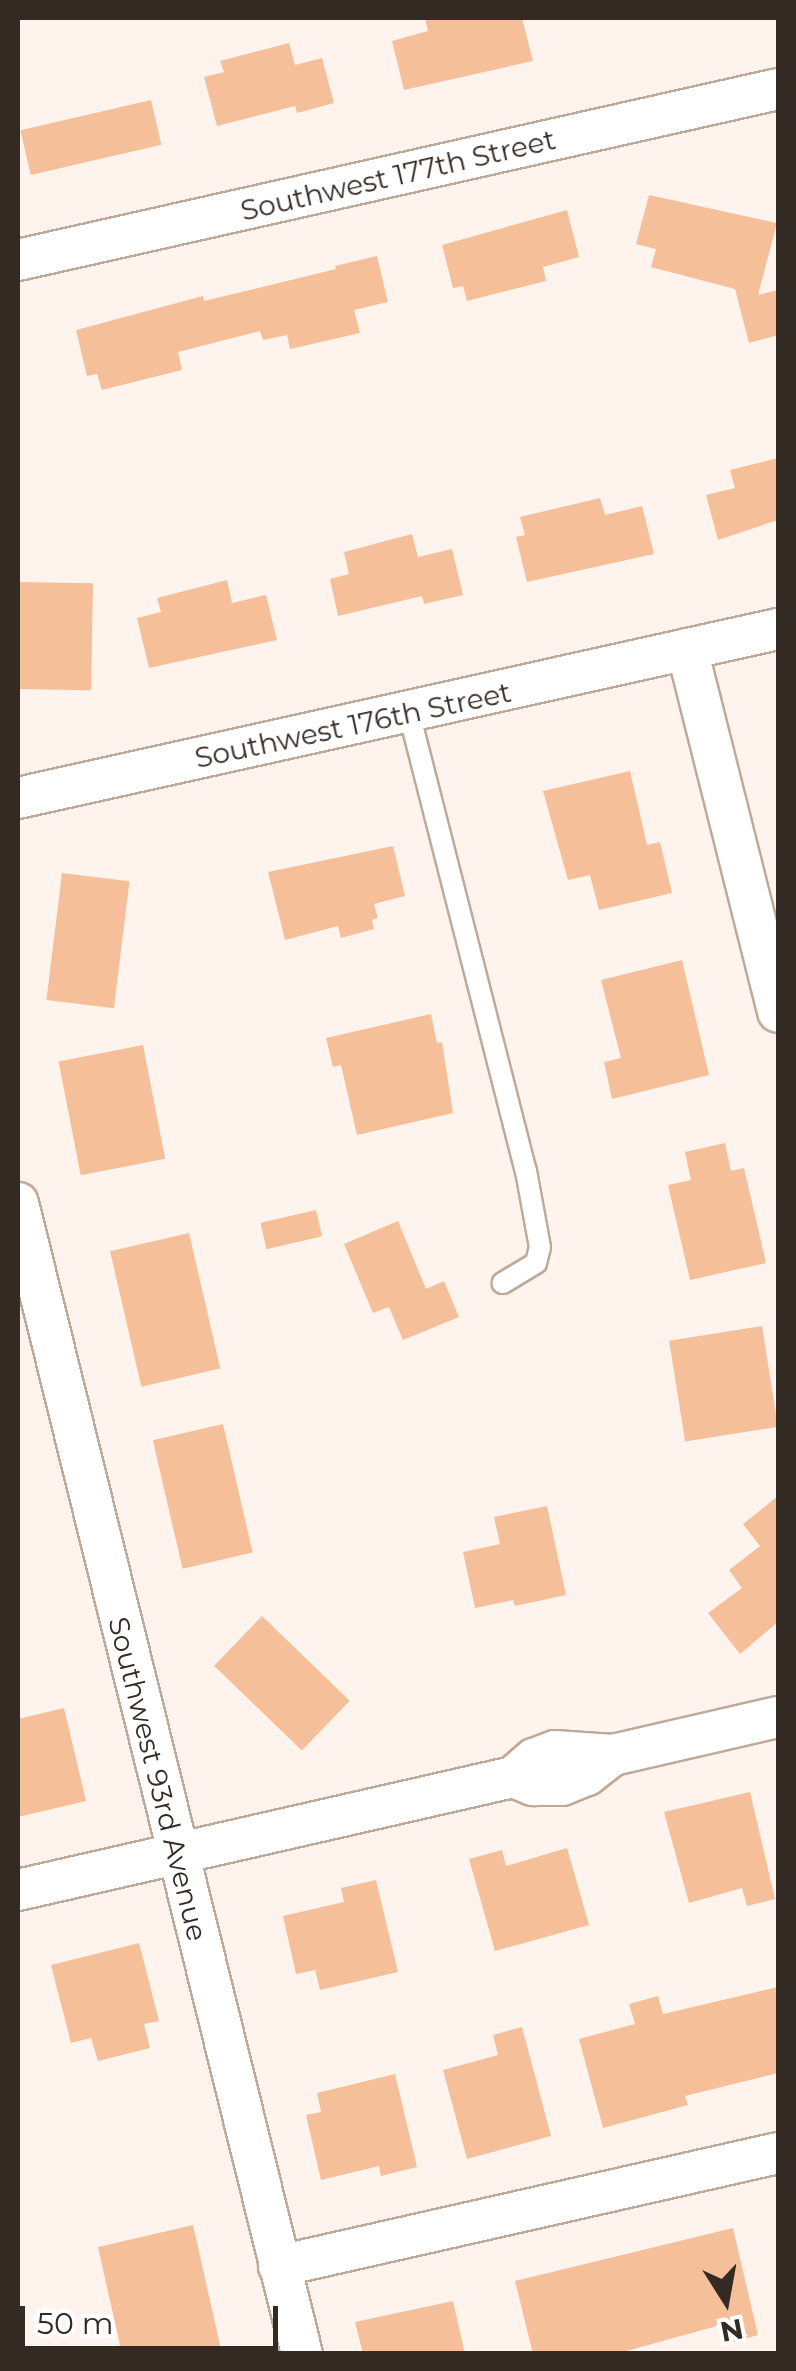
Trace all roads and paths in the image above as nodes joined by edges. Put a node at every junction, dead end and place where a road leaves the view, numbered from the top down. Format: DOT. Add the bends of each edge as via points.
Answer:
graph roads {
  1 [pos="778,89"];
  2 [pos="18,260"];
  3 [pos="778,629"];
  4 [pos="687,649"];
  5 [pos="409,713"];
  6 [pos="18,798"];
  7 [pos="778,1012"];
  8 [pos="18,1204"];
  9 [pos="503,1284"];
  10 [pos="778,1716"];
  11 [pos="176,1853"];
  12 [pos="18,1890"];
  13 [pos="778,2152"];
  14 [pos="279,2266"];
  15 [pos="302,2354"];
  1 -- 2 [label="street, Southwest 177th Street"];
  3 -- 4 [label="street, Southwest 176th Street"];
  4 -- 5 [label="street, Southwest 176th Street"];
  4 -- 7 [label="street"];
  5 -- 6 [label="street, Southwest 176th Street"];
  5 -- 9 [label="lane" via="540,1248 536,1263"];
  8 -- 11 [label="street, Southwest 93rd Avenue"];
  10 -- 11 [label="street" via="613,1754 555,1751 513,1778"];
  11 -- 12 [label="street"];
  11 -- 14 [label="street, Southwest 93rd Avenue"];
  13 -- 14 [label="street"];
  14 -- 15 [label="street, Southwest 93rd Avenue"];
}
